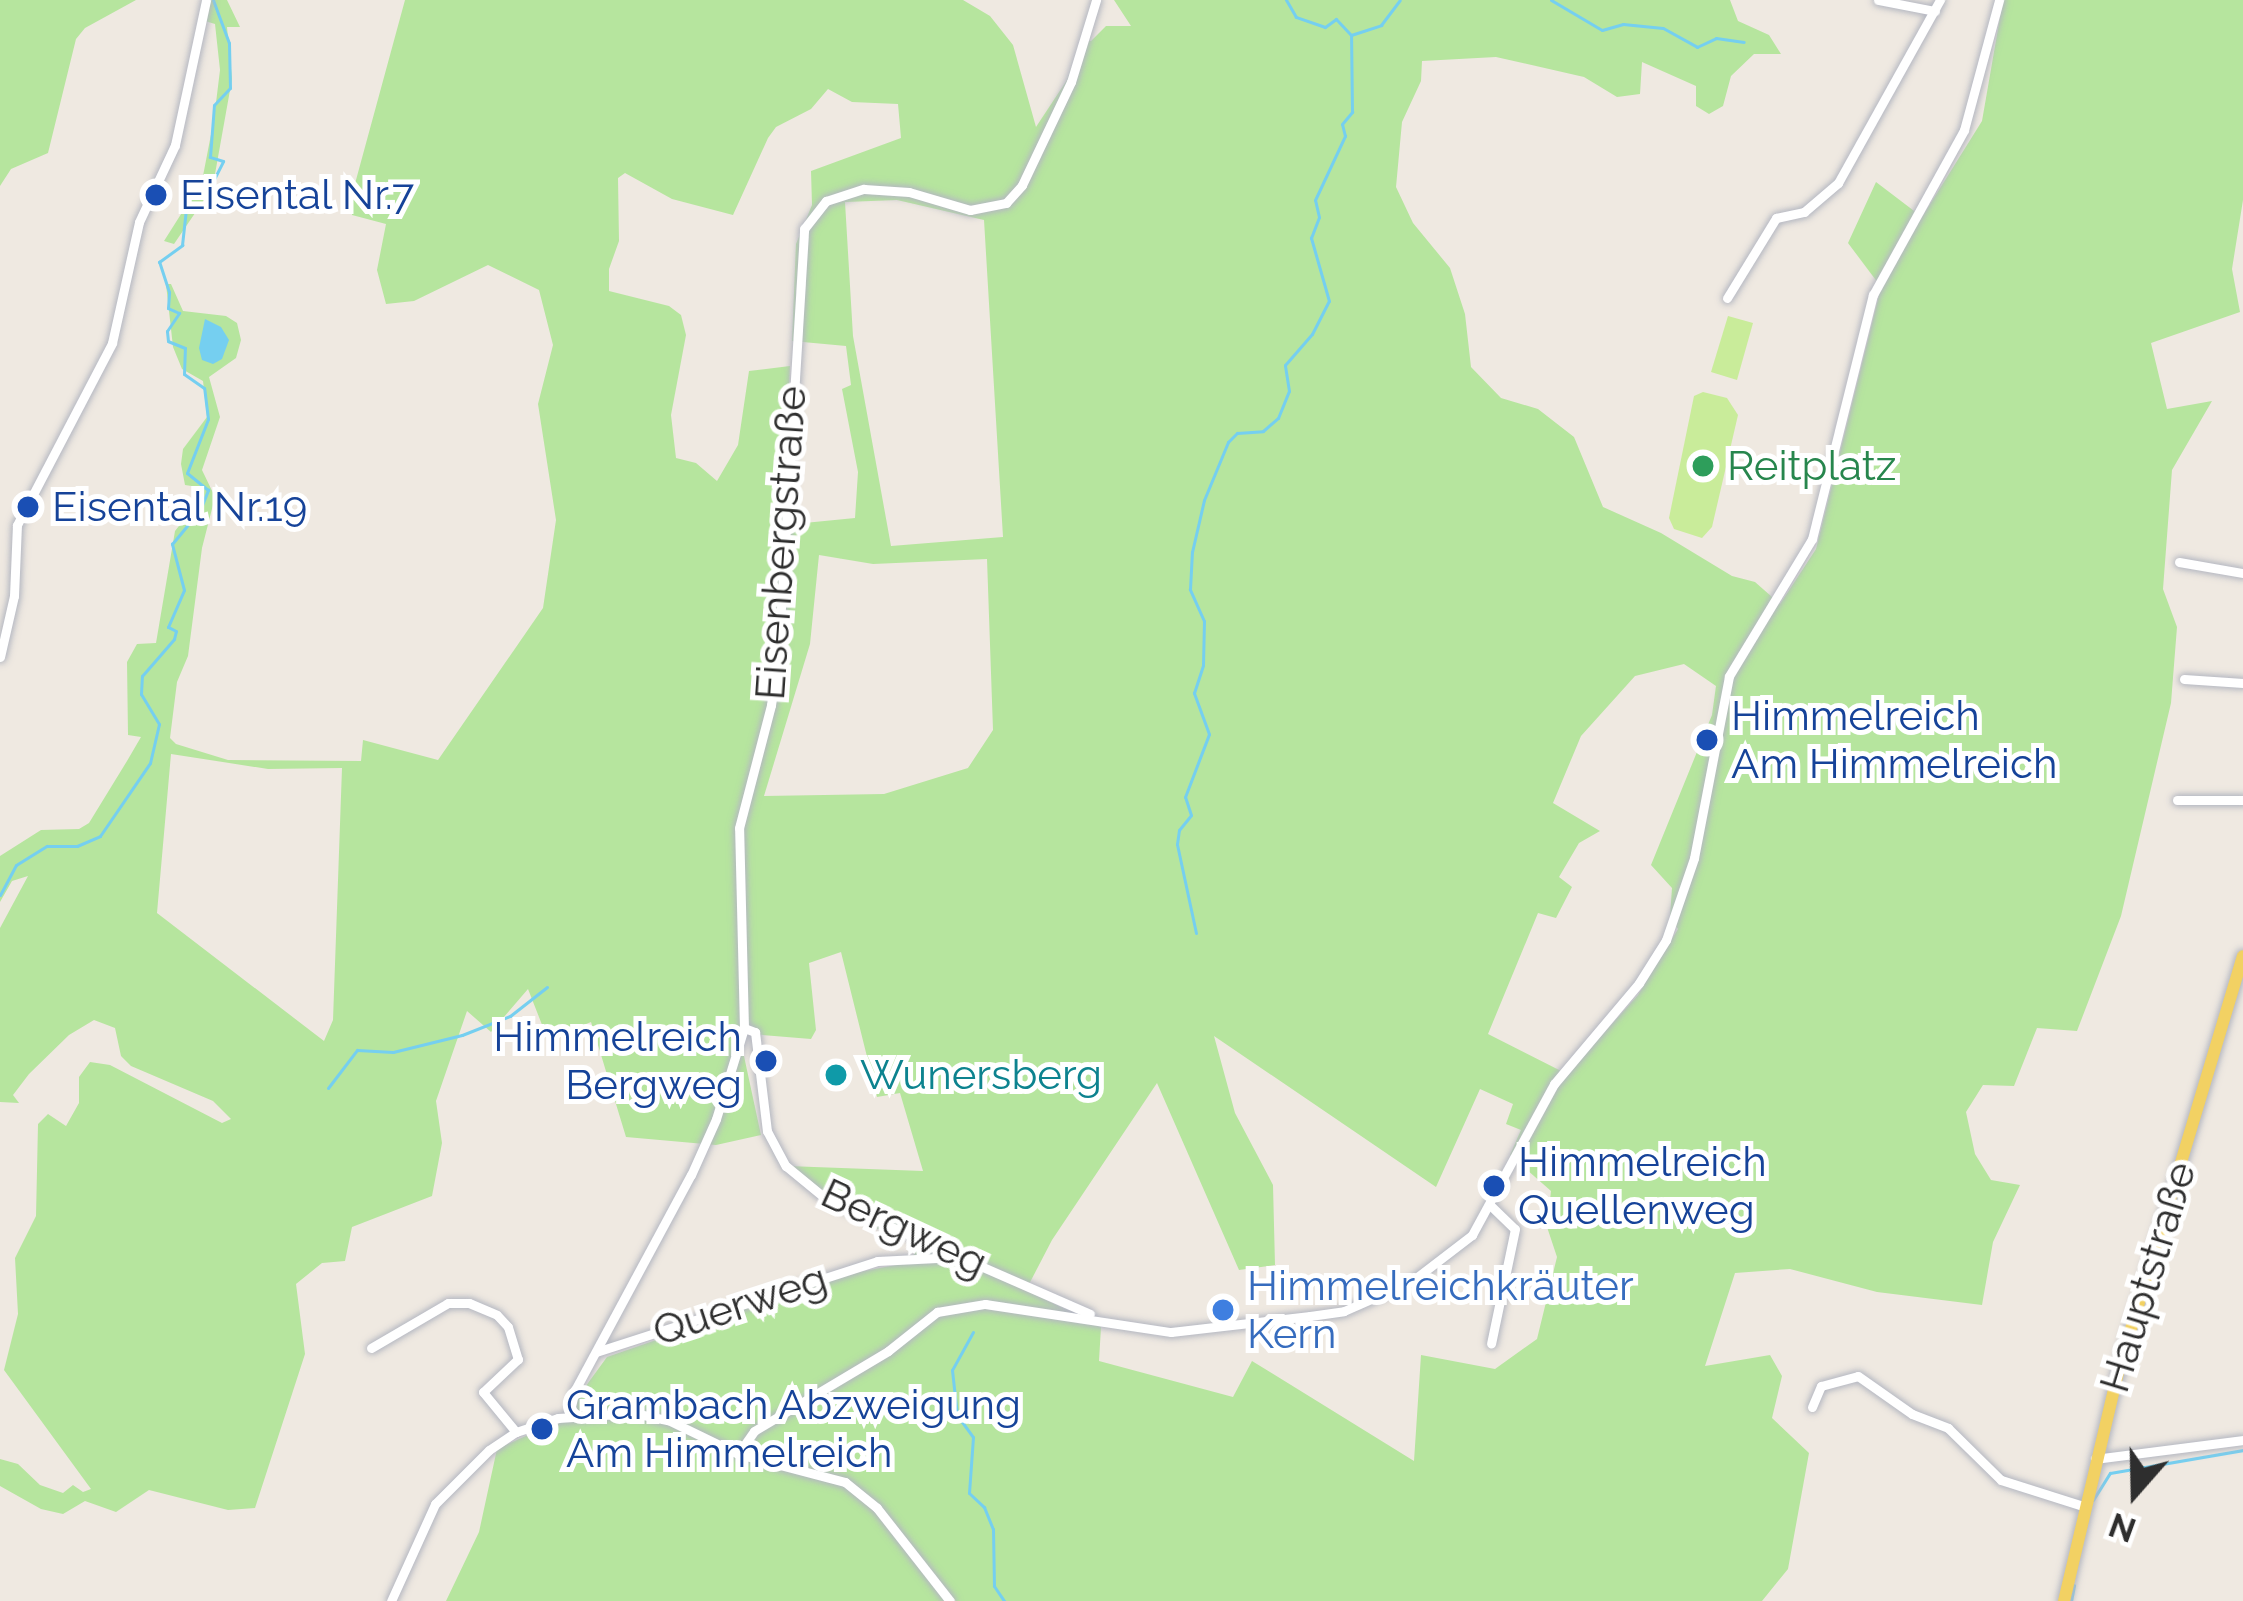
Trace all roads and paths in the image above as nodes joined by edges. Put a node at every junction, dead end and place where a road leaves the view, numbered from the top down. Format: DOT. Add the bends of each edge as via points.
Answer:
graph roads {
  1 [pos="206,0"];
  2 [pos="1096,0"];
  3 [pos="1878,0"];
  4 [pos="1999,0"];
  5 [pos="1937,6"];
  6 [pos="1727,298"];
  7 [pos="2179,562"];
  8 [pos="2243,573"];
  9 [pos="0,657"];
  10 [pos="2183,679"];
  11 [pos="2243,682"];
  12 [pos="2177,800"];
  13 [pos="2243,800"];
  14 [pos="2243,956"];
  15 [pos="744,1028"];
  16 [pos="1491,1206"];
  17 [pos="957,1257"];
  18 [pos="1099,1318"];
  19 [pos="1491,1344"];
  20 [pos="371,1348"];
  21 [pos="596,1352"];
  22 [pos="1812,1407"];
  23 [pos="569,1415"];
  24 [pos="516,1432"];
  25 [pos="2243,1440"];
  26 [pos="738,1454"];
  27 [pos="2095,1460"];
  28 [pos="2083,1506"];
  29 [pos="391,1601"];
  30 [pos="950,1601"];
  31 [pos="2064,1601"];
  1 -- 9 [label="street" via="175,145 143,210 112,343 16,526"];
  2 -- 15 [label="street, Eisenbergstraße" via="1081,61 1022,185 998,209 864,189 826,201 803,229 778,657 739,828"];
  3 -- 5 [label="street"];
  4 -- 16 [label="street" via="1964,130 1873,295 1812,539 1729,676 1694,858 1666,940 1554,1084"];
  5 -- 6 [label="street" via="1838,183 1804,212 1776,218"];
  7 -- 8 [label="street"];
  10 -- 11 [label="street"];
  12 -- 13 [label="street"];
  14 -- 27 [label="main road, Hauptstraße"];
  15 -- 17 [label="street, Bergweg" via="755,1033 767,1131 786,1166 825,1198"];
  15 -- 21 [label="street, Eisenbergstraße" via="691,1175"];
  16 -- 18 [label="street" via="1457,1251 1344,1311 1171,1332"];
  16 -- 19 [label="street" via="1515,1229"];
  17 -- 18 [label="street, Bergweg"];
  17 -- 21 [label="street, Querweg" via="877,1262"];
  18 -- 26 [label="street" via="985,1304 938,1312 754,1431"];
  20 -- 24 [label="street" via="448,1303 496,1315 518,1359 483,1392"];
  21 -- 23 [label="street, Eisenbergstraße"];
  22 -- 28 [label="street" via="1821,1386 1858,1376 1948,1428 2001,1480"];
  23 -- 24 [label="street"];
  23 -- 26 [label="street" via="651,1416"];
  24 -- 29 [label="street" via="435,1504"];
  25 -- 27 [label="street"];
  26 -- 30 [label="street" via="845,1482 877,1508"];
  27 -- 28 [label="main road, Hauptstraße"];
  28 -- 31 [label="main road, Hauptstraße"];
}
